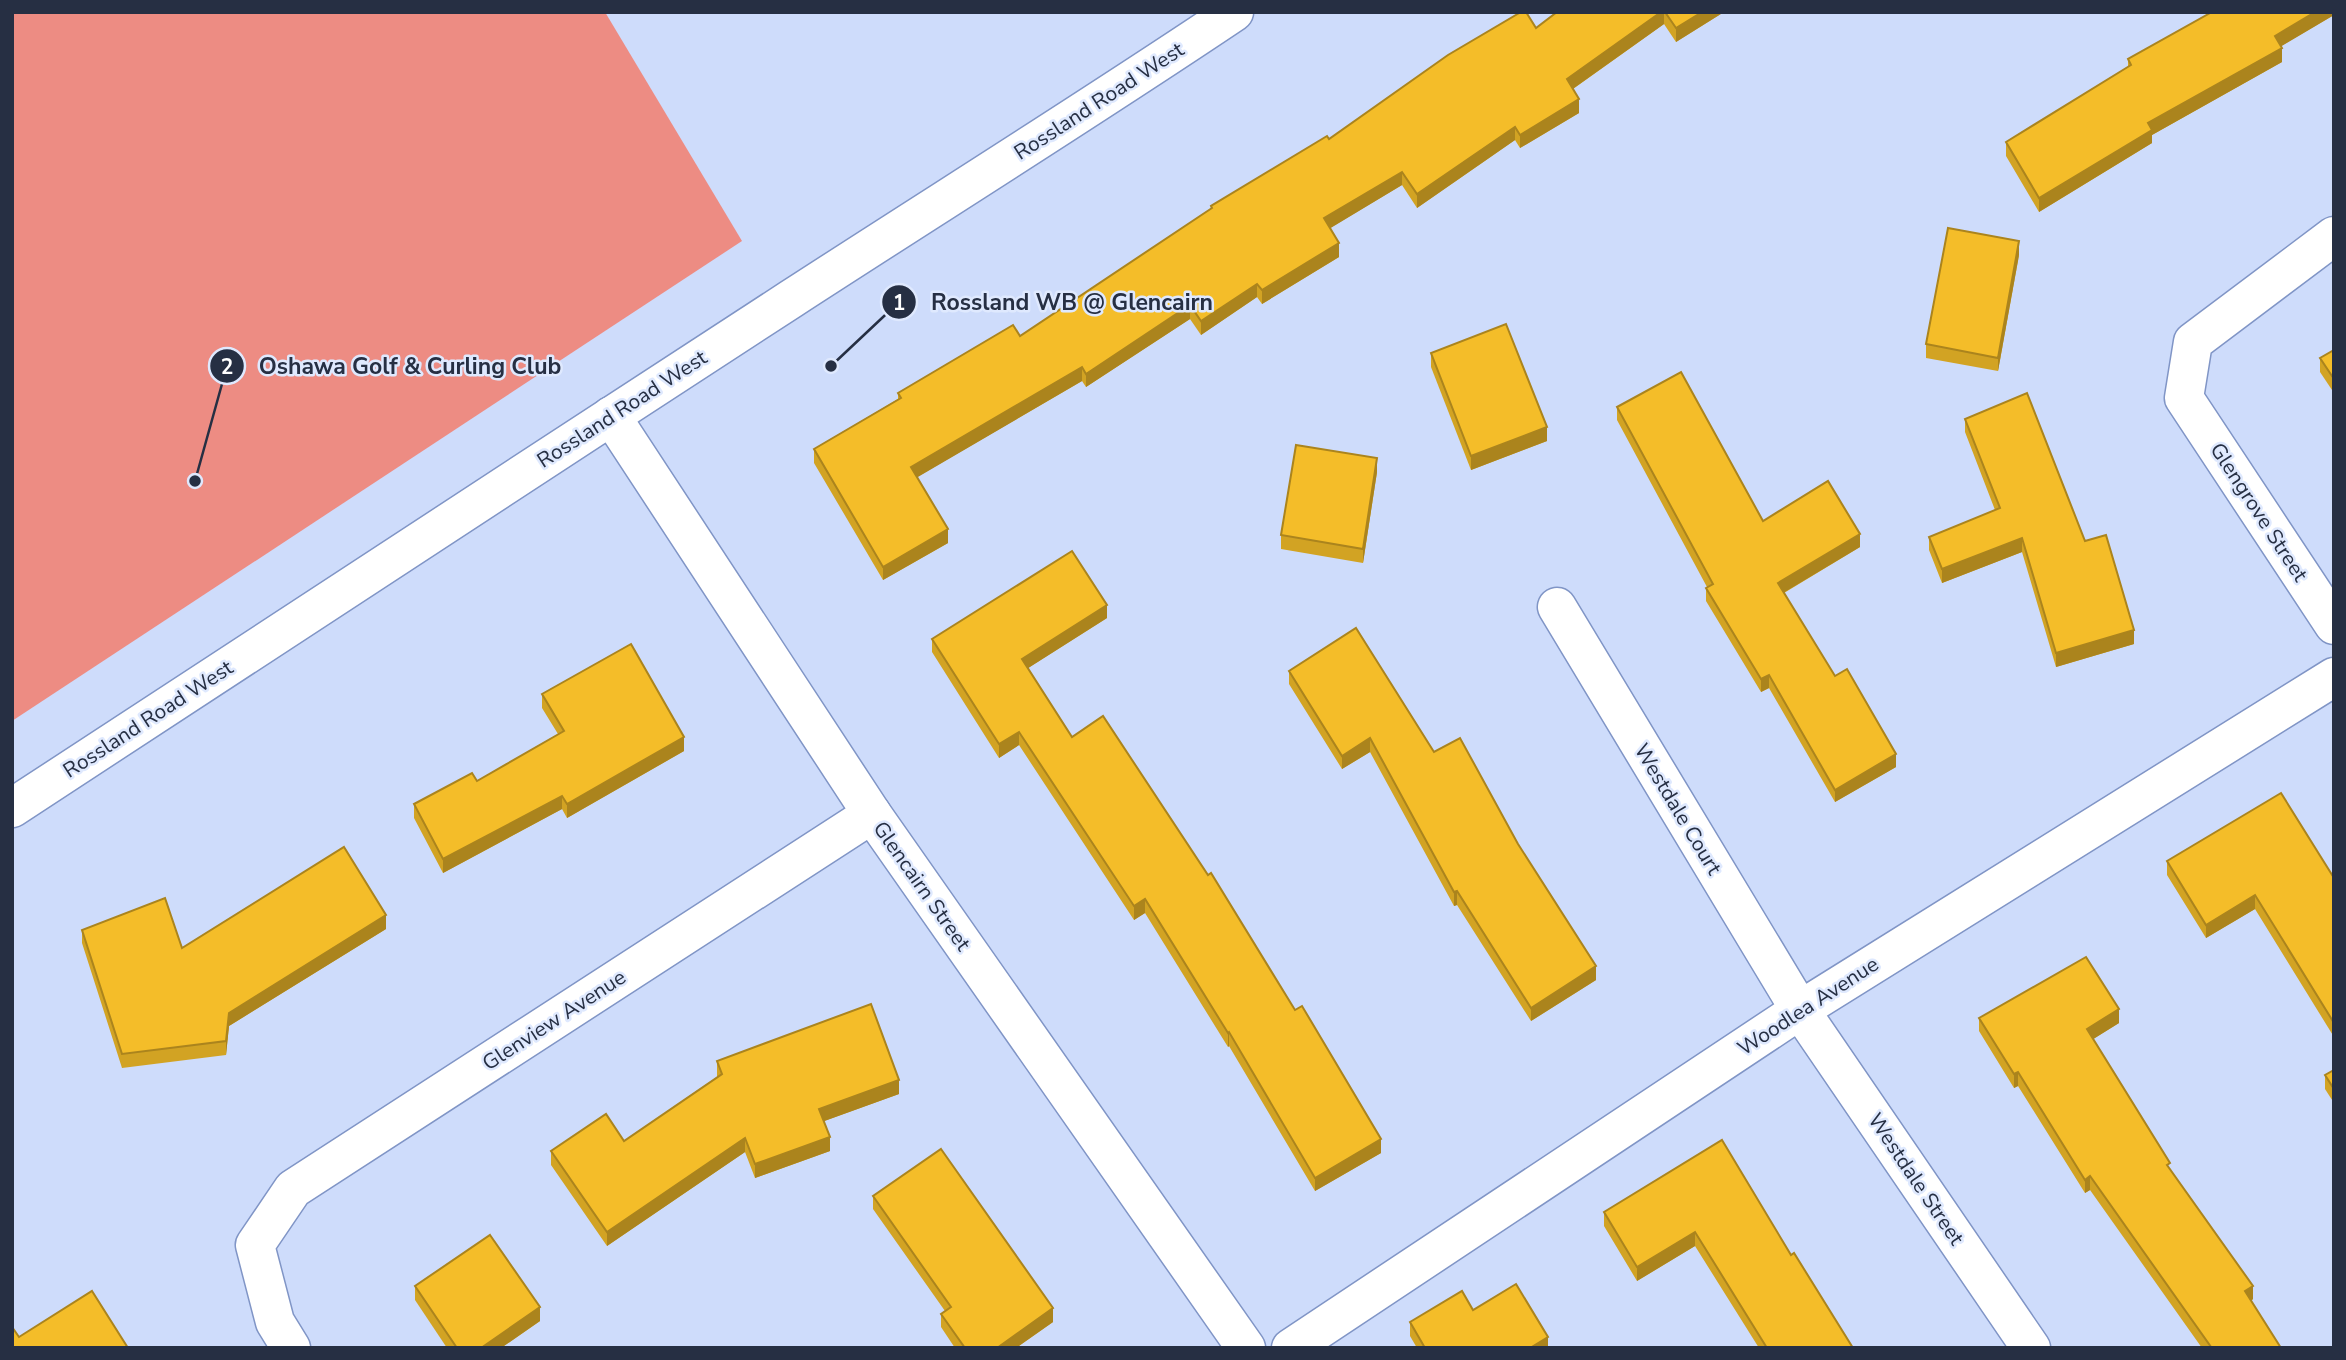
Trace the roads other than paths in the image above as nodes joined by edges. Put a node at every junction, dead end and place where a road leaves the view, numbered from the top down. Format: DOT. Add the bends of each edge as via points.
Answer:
graph roads {
  1 [pos="1234,12"];
  2 [pos="2334,236"];
  3 [pos="611,416"];
  4 [pos="1557,607"];
  5 [pos="2334,625"];
  6 [pos="2334,677"];
  7 [pos="12,808"];
  8 [pos="872,814"];
  9 [pos="1800,1010"];
  10 [pos="292,1348"];
  11 [pos="1246,1348"];
  12 [pos="1291,1348"];
  13 [pos="2031,1348"];
  1 -- 3 [label="street, Rossland Road West"];
  2 -- 5 [label="street, Glengrove Street" via="2193,342 2184,398"];
  3 -- 7 [label="street, Rossland Road West"];
  3 -- 8 [label="street, Glencairn Street"];
  4 -- 9 [label="street, Westdale Court"];
  6 -- 9 [label="street, Woodlea Avenue"];
  8 -- 10 [label="street, Glenview Avenue" via="293,1189 255,1245 275,1322"];
  8 -- 11 [label="street, Glencairn Street"];
  9 -- 12 [label="street, Woodlea Avenue"];
  9 -- 13 [label="street, Westdale Street"];
}
